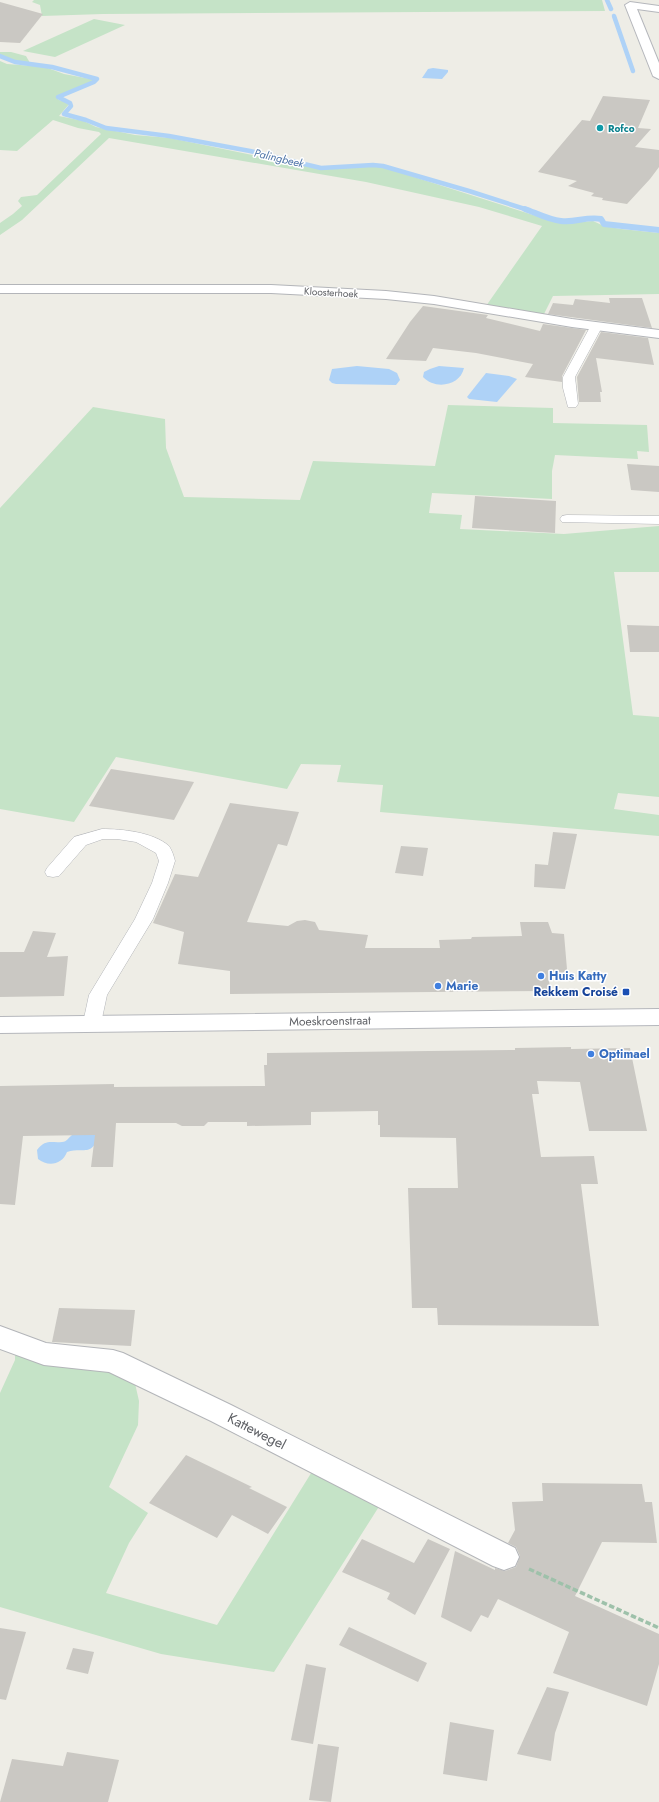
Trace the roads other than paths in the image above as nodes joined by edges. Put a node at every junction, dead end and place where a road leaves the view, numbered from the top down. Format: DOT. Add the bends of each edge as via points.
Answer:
graph roads {
  1 [pos="659,3"];
  2 [pos="630,5"];
  3 [pos="659,9"];
  4 [pos="659,76"];
  5 [pos="0,289"];
  6 [pos="596,327"];
  7 [pos="659,334"];
  8 [pos="572,404"];
  9 [pos="567,519"];
  10 [pos="659,520"];
  11 [pos="53,872"];
  12 [pos="659,1017"];
  13 [pos="92,1023"];
  14 [pos="0,1025"];
  15 [pos="0,1337"];
  16 [pos="504,1557"];
  1 -- 2 [label="street"];
  2 -- 3 [label="street"];
  2 -- 4 [label="street"];
  5 -- 6 [label="street, Kloosterhoek" via="272,289 378,294 434,300"];
  6 -- 7 [label="street, Kloosterhoek"];
  6 -- 8 [label="lane" via="569,377 568,388"];
  9 -- 10 [label="lane"];
  11 -- 13 [label="lane" via="80,841 102,834 141,838 163,850 167,861 144,919 98,995"];
  12 -- 13 [label="street, Moeskroenstraat"];
  13 -- 14 [label="street, Moeskroenstraat"];
  15 -- 16 [label="street, Kattewegel" via="44,1354 113,1361"];
}
